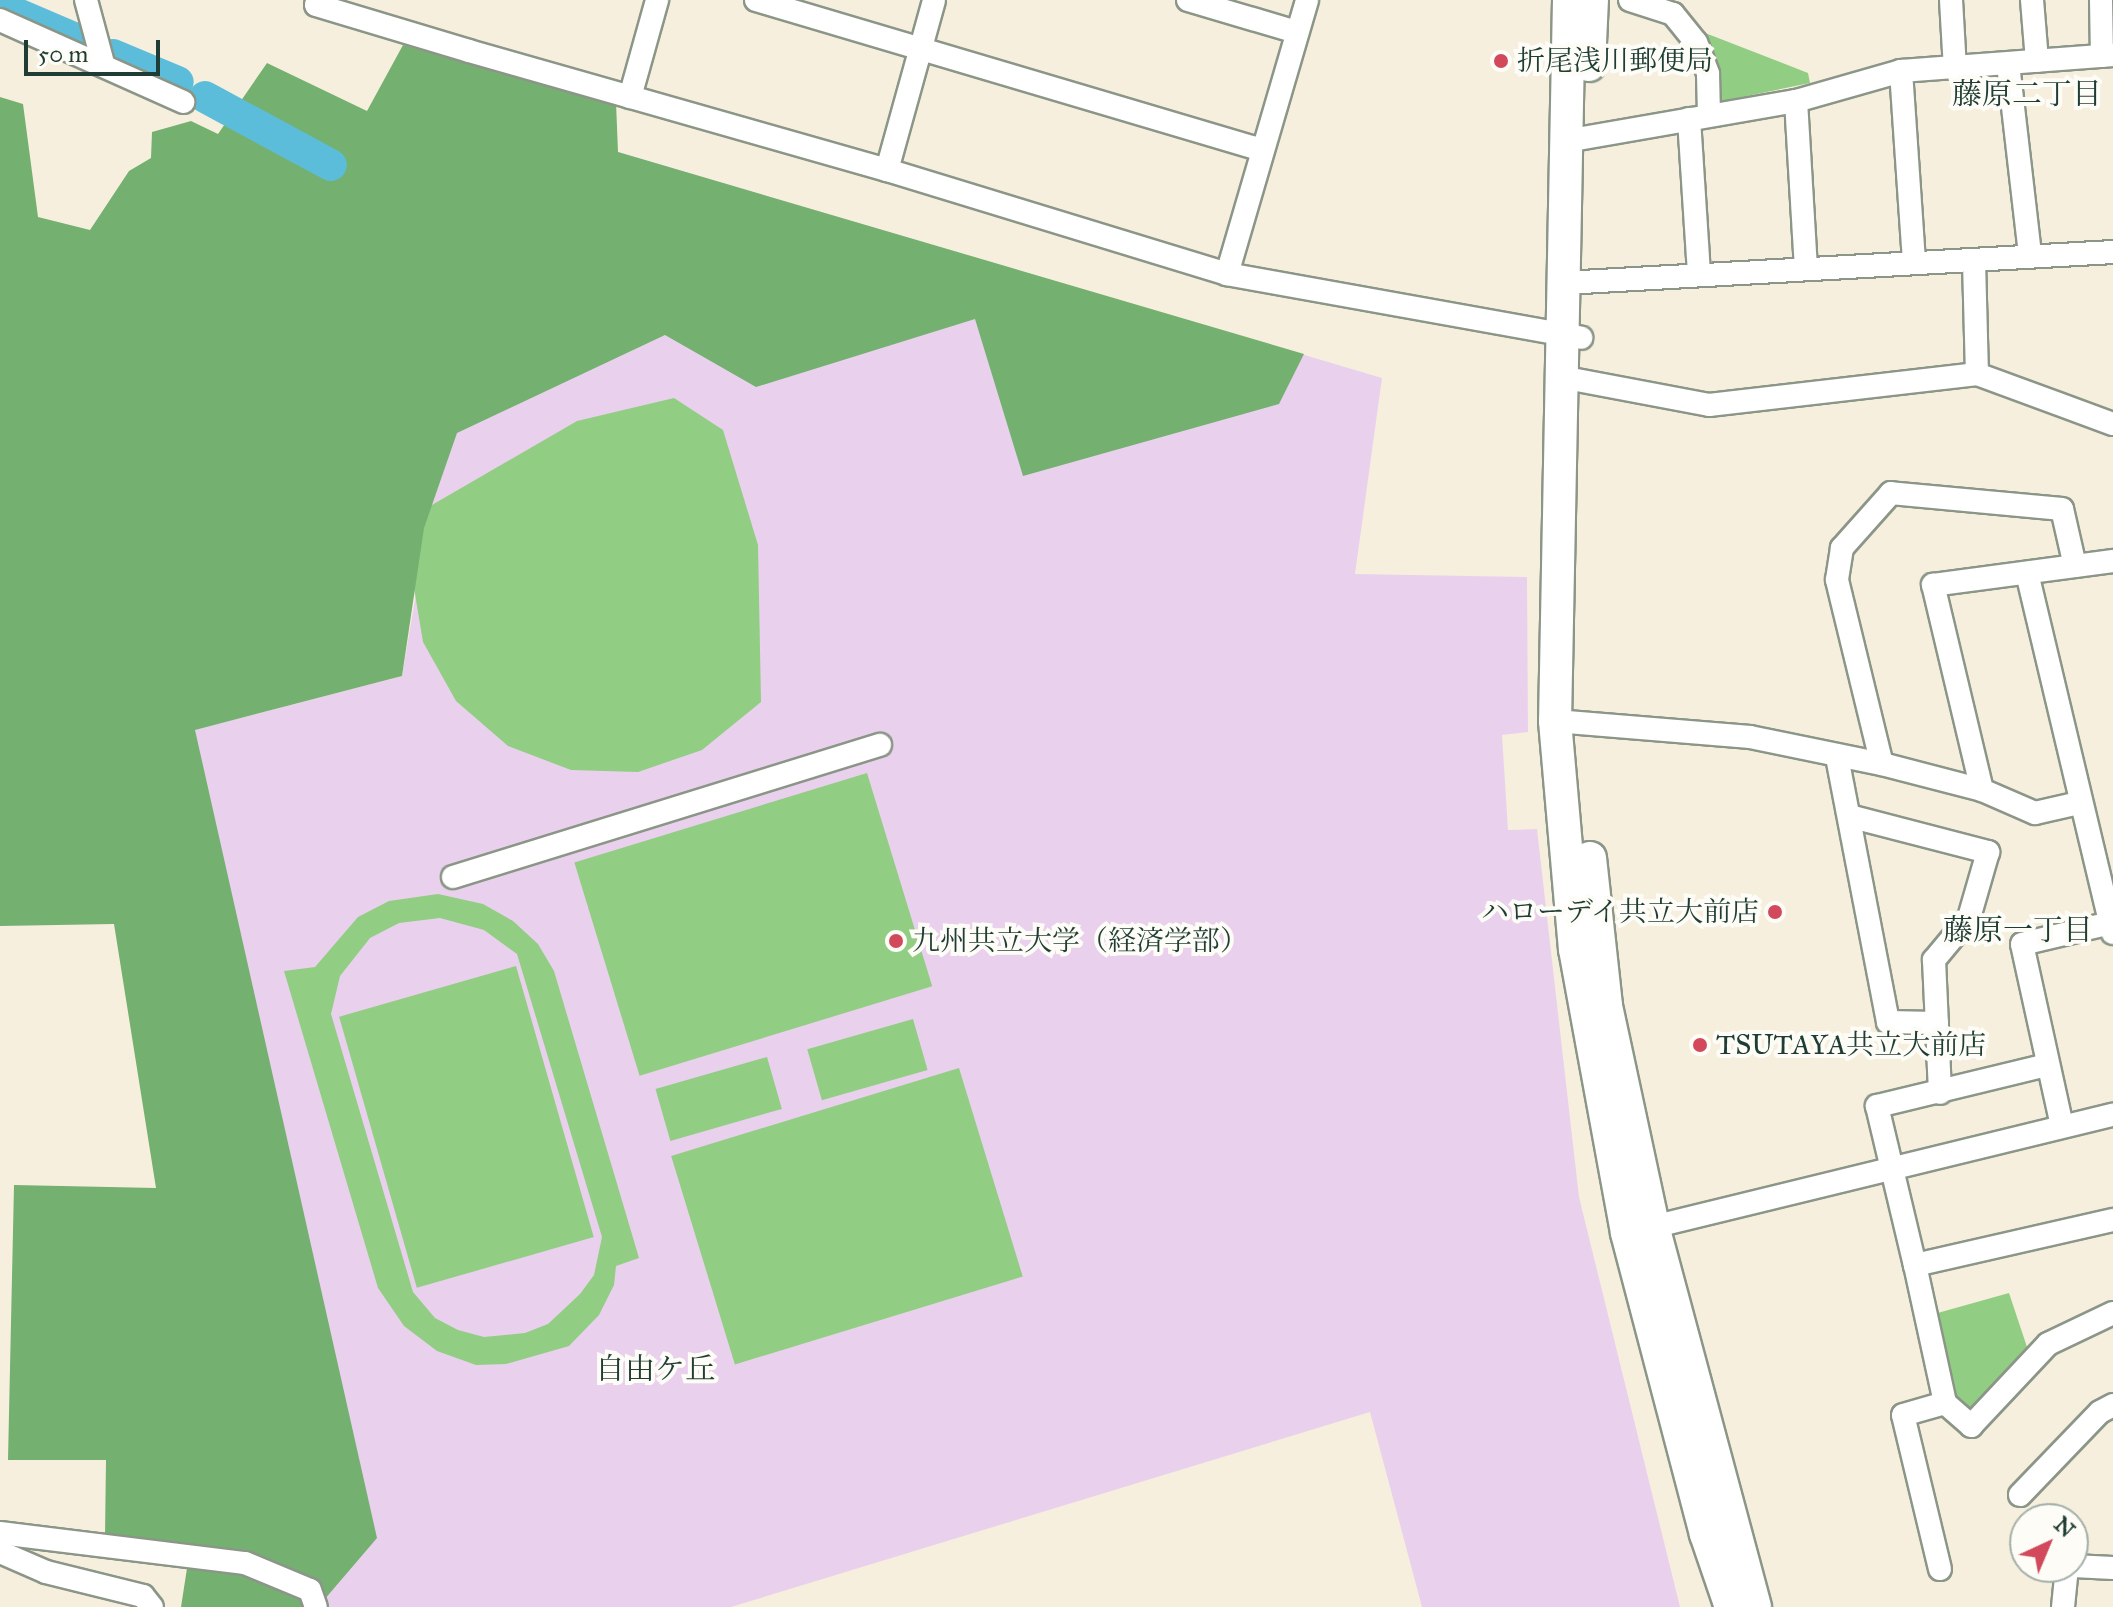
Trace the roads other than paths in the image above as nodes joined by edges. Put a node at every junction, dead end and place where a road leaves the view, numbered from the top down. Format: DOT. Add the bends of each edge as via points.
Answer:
graph roads {
  1 [pos="86,0"];
  2 [pos="318,0"];
  3 [pos="657,0"];
  4 [pos="756,0"];
  5 [pos="934,0"];
  6 [pos="1188,0"];
  7 [pos="1307,0"];
  8 [pos="1569,0"];
  9 [pos="1592,0"];
  10 [pos="1630,0"];
  11 [pos="1951,0"];
  12 [pos="2032,0"];
  13 [pos="2101,0"];
  14 [pos="0,20"];
  15 [pos="1297,32"];
  16 [pos="920,49"];
  17 [pos="2108,55"];
  18 [pos="2037,61"];
  19 [pos="103,63"];
  20 [pos="2008,64"];
  21 [pos="1955,69"];
  22 [pos="1901,71"];
  23 [pos="630,97"];
  24 [pos="1796,101"];
  25 [pos="183,102"];
  26 [pos="1699,117"];
  27 [pos="1576,140"];
  28 [pos="1262,150"];
  29 [pos="887,170"];
  30 [pos="2113,252"];
  31 [pos="2030,255"];
  32 [pos="1914,261"];
  33 [pos="1974,261"];
  34 [pos="1806,269"];
  35 [pos="1227,274"];
  36 [pos="1699,275"];
  37 [pos="1574,284"];
  38 [pos="1570,336"];
  39 [pos="1977,374"];
  40 [pos="1571,377"];
  41 [pos="2113,424"];
  42 [pos="2113,561"];
  43 [pos="2075,566"];
  44 [pos="2027,573"];
  45 [pos="1566,721"];
  46 [pos="880,745"];
  47 [pos="1837,757"];
  48 [pos="1882,764"];
  49 [pos="1982,790"];
  50 [pos="2079,803"];
  51 [pos="1849,816"];
  52 [pos="453,877"];
  53 [pos="2112,928"];
  54 [pos="1937,1023"];
  55 [pos="2047,1065"];
  56 [pos="1940,1093"];
  57 [pos="2113,1115"];
  58 [pos="2062,1126"];
  59 [pos="1892,1170"];
  60 [pos="2113,1220"];
  61 [pos="1640,1230"];
  62 [pos="1915,1265"];
  63 [pos="2113,1313"];
  64 [pos="1945,1403"];
  65 [pos="2113,1405"];
  66 [pos="2020,1495"];
  67 [pos="0,1533"];
  68 [pos="0,1552"];
  69 [pos="2089,1567"];
  70 [pos="2113,1568"];
  71 [pos="1940,1569"];
  72 [pos="2065,1583"];
  73 [pos="152,1607"];
  74 [pos="316,1607"];
  75 [pos="1731,1607"];
  76 [pos="1755,1607"];
  77 [pos="2063,1607"];
  1 -- 19 [label="street"];
  2 -- 23 [label="street" via="316,5"];
  3 -- 23 [label="street"];
  4 -- 16 [label="street"];
  5 -- 16 [label="street"];
  6 -- 15 [label="street"];
  7 -- 15 [label="street"];
  8 -- 27 [label="street"];
  9 -- 27 [label="street"];
  10 -- 26 [label="street" via="1673,14 1696,42 1708,74"];
  11 -- 21 [label="street"];
  12 -- 18 [label="street"];
  13 -- 17 [label="street"];
  14 -- 19 [label="street"];
  15 -- 28 [label="street"];
  16 -- 28 [label="street"];
  16 -- 29 [label="street"];
  17 -- 18 [label="street"];
  18 -- 20 [label="street"];
  19 -- 25 [label="street"];
  20 -- 21 [label="street"];
  20 -- 31 [label="street"];
  21 -- 22 [label="street"];
  22 -- 24 [label="street"];
  22 -- 32 [label="street"];
  23 -- 29 [label="street"];
  24 -- 26 [label="street"];
  24 -- 34 [label="street"];
  26 -- 27 [label="street"];
  26 -- 36 [label="street"];
  27 -- 37 [label="street"];
  28 -- 35 [label="street"];
  29 -- 35 [label="street"];
  30 -- 31 [label="street"];
  31 -- 33 [label="street"];
  32 -- 33 [label="street"];
  32 -- 34 [label="street"];
  33 -- 39 [label="street"];
  34 -- 36 [label="street"];
  35 -- 38 [label="street"];
  36 -- 37 [label="street"];
  37 -- 38 [label="street"];
  38 -- 40 [label="street"];
  39 -- 40 [label="street" via="1709,405"];
  39 -- 41 [label="street"];
  40 -- 45 [label="street"];
  42 -- 43 [label="street"];
  43 -- 44 [label="street"];
  43 -- 48 [label="street" via="2062,509 1891,493 1842,548 1837,580"];
  44 -- 49 [label="street" via="1933,585"];
  44 -- 50 [label="street"];
  45 -- 47 [label="street" via="1750,737"];
  45 -- 61 [label="street"];
  46 -- 52 [label="street"];
  47 -- 48 [label="street"];
  47 -- 51 [label="street"];
  48 -- 49 [label="street"];
  49 -- 50 [label="street" via="2035,813"];
  50 -- 53 [label="street"];
  51 -- 54 [label="street" via="1888,1022"];
  51 -- 54 [label="street" via="1988,852 1969,918 1934,960"];
  53 -- 55 [label="street" via="2022,944"];
  54 -- 56 [label="street"];
  55 -- 56 [label="street"];
  55 -- 58 [label="street"];
  56 -- 59 [label="street" via="1877,1106"];
  57 -- 58 [label="street"];
  58 -- 59 [label="street"];
  59 -- 61 [label="street"];
  59 -- 62 [label="street"];
  60 -- 62 [label="street"];
  61 -- 75 [label="street" via="1706,1534"];
  61 -- 76 [label="street"];
  62 -- 64 [label="street"];
  63 -- 64 [label="street" via="2048,1344 1971,1426"];
  64 -- 71 [label="street" via="1903,1415"];
  65 -- 66 [label="street" via="2100,1412"];
  67 -- 74 [label="street" via="245,1563 310,1590"];
  68 -- 73 [label="street" via="46,1572 143,1596"];
  69 -- 70 [label="street"];
  72 -- 77 [label="street"];
}
